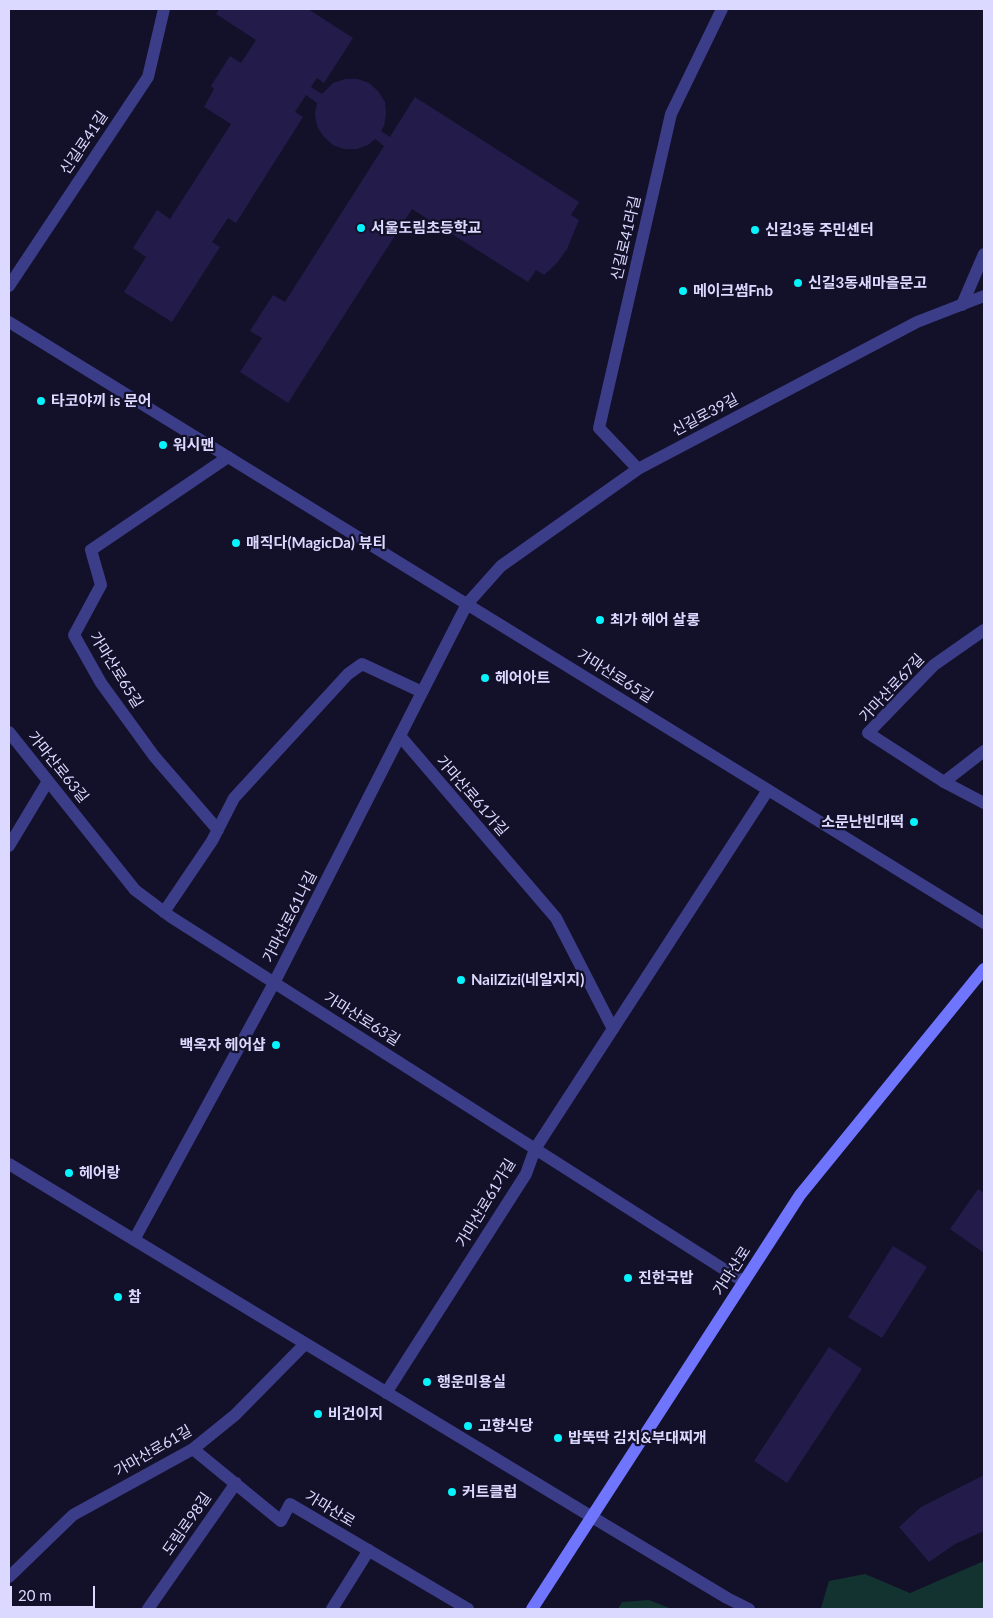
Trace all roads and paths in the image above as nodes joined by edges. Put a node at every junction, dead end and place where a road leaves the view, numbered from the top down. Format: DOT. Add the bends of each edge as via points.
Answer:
graph roads {
  1 [pos="164,9"];
  2 [pos="722,9"];
  3 [pos="984,254"];
  4 [pos="9,286"];
  5 [pos="984,296"];
  6 [pos="962,304"];
  7 [pos="9,322"];
  8 [pos="228,457"];
  9 [pos="638,469"];
  10 [pos="467,604"];
  11 [pos="984,630"];
  12 [pos="422,692"];
  13 [pos="9,732"];
  14 [pos="400,736"];
  15 [pos="984,751"];
  16 [pos="48,781"];
  17 [pos="944,782"];
  18 [pos="768,790"];
  19 [pos="984,803"];
  20 [pos="218,830"];
  21 [pos="9,846"];
  22 [pos="164,912"];
  23 [pos="984,923"];
  24 [pos="984,969"];
  25 [pos="274,983"];
  26 [pos="613,1029"];
  27 [pos="535,1149"];
  28 [pos="9,1164"];
  29 [pos="134,1240"];
  30 [pos="744,1282"];
  31 [pos="306,1344"];
  32 [pos="386,1393"];
  33 [pos="193,1449"];
  34 [pos="236,1483"];
  35 [pos="592,1517"];
  36 [pos="369,1550"];
  37 [pos="9,1577"];
  38 [pos="148,1609"];
  39 [pos="332,1609"];
  40 [pos="468,1609"];
  41 [pos="532,1609"];
  42 [pos="749,1609"];
  1 -- 4 [label="street, 신길로41길" via="148,77"];
  2 -- 9 [label="street, 신길로41라길" via="671,114 599,428"];
  3 -- 6 [label="street"];
  5 -- 6 [label="street, 신길로39길"];
  6 -- 9 [label="street, 신길로39길" via="918,322"];
  7 -- 8 [label="street, 가마산로65길"];
  8 -- 10 [label="street, 가마산로65길"];
  8 -- 20 [label="street, 가마산로65길" via="91,550 101,585 74,634 101,683"];
  9 -- 10 [label="street, 신길로39길" via="501,566"];
  10 -- 12 [label="street, 가마산로61나길"];
  10 -- 18 [label="street, 가마산로65길"];
  11 -- 17 [label="street, 가마산로67길" via="934,666 868,733"];
  12 -- 14 [label="street, 가마산로61나길"];
  12 -- 20 [label="street" via="362,664 348,674 234,798"];
  13 -- 16 [label="street, 가마산로63길"];
  14 -- 25 [label="street, 가마산로61나길"];
  14 -- 26 [label="street, 가마산로61가길" via="556,918"];
  15 -- 17 [label="street"];
  16 -- 21 [label="street"];
  16 -- 22 [label="street, 가마산로63길" via="135,890"];
  17 -- 19 [label="street, 가마산로67길"];
  18 -- 23 [label="street, 가마산로65길"];
  18 -- 26 [label="street, 가마산로61가길"];
  20 -- 22 [label="street"];
  22 -- 25 [label="street, 가마산로63길"];
  24 -- 30 [label="main road, 가마산로" via="800,1195"];
  25 -- 27 [label="street, 가마산로63길"];
  25 -- 29 [label="street, 가마산로61나길"];
  26 -- 27 [label="street, 가마산로61가길"];
  27 -- 30 [label="street, 가마산로63길"];
  27 -- 32 [label="street, 가마산로61가길" via="526,1174"];
  28 -- 29 [label="street"];
  29 -- 31 [label="street"];
  30 -- 35 [label="main road, 가마산로"];
  31 -- 32 [label="street"];
  31 -- 33 [label="street, 가마산로61길" via="235,1415"];
  32 -- 35 [label="street"];
  33 -- 34 [label="street, 가마산로"];
  33 -- 37 [label="street, 가마산로61길" via="73,1514"];
  34 -- 36 [label="street, 가마산로" via="281,1521 290,1504"];
  34 -- 38 [label="street, 도림로98길"];
  35 -- 41 [label="main road, 가마산로"];
  35 -- 42 [label="street"];
  36 -- 39 [label="street"];
  36 -- 40 [label="street, 가마산로"];
}
